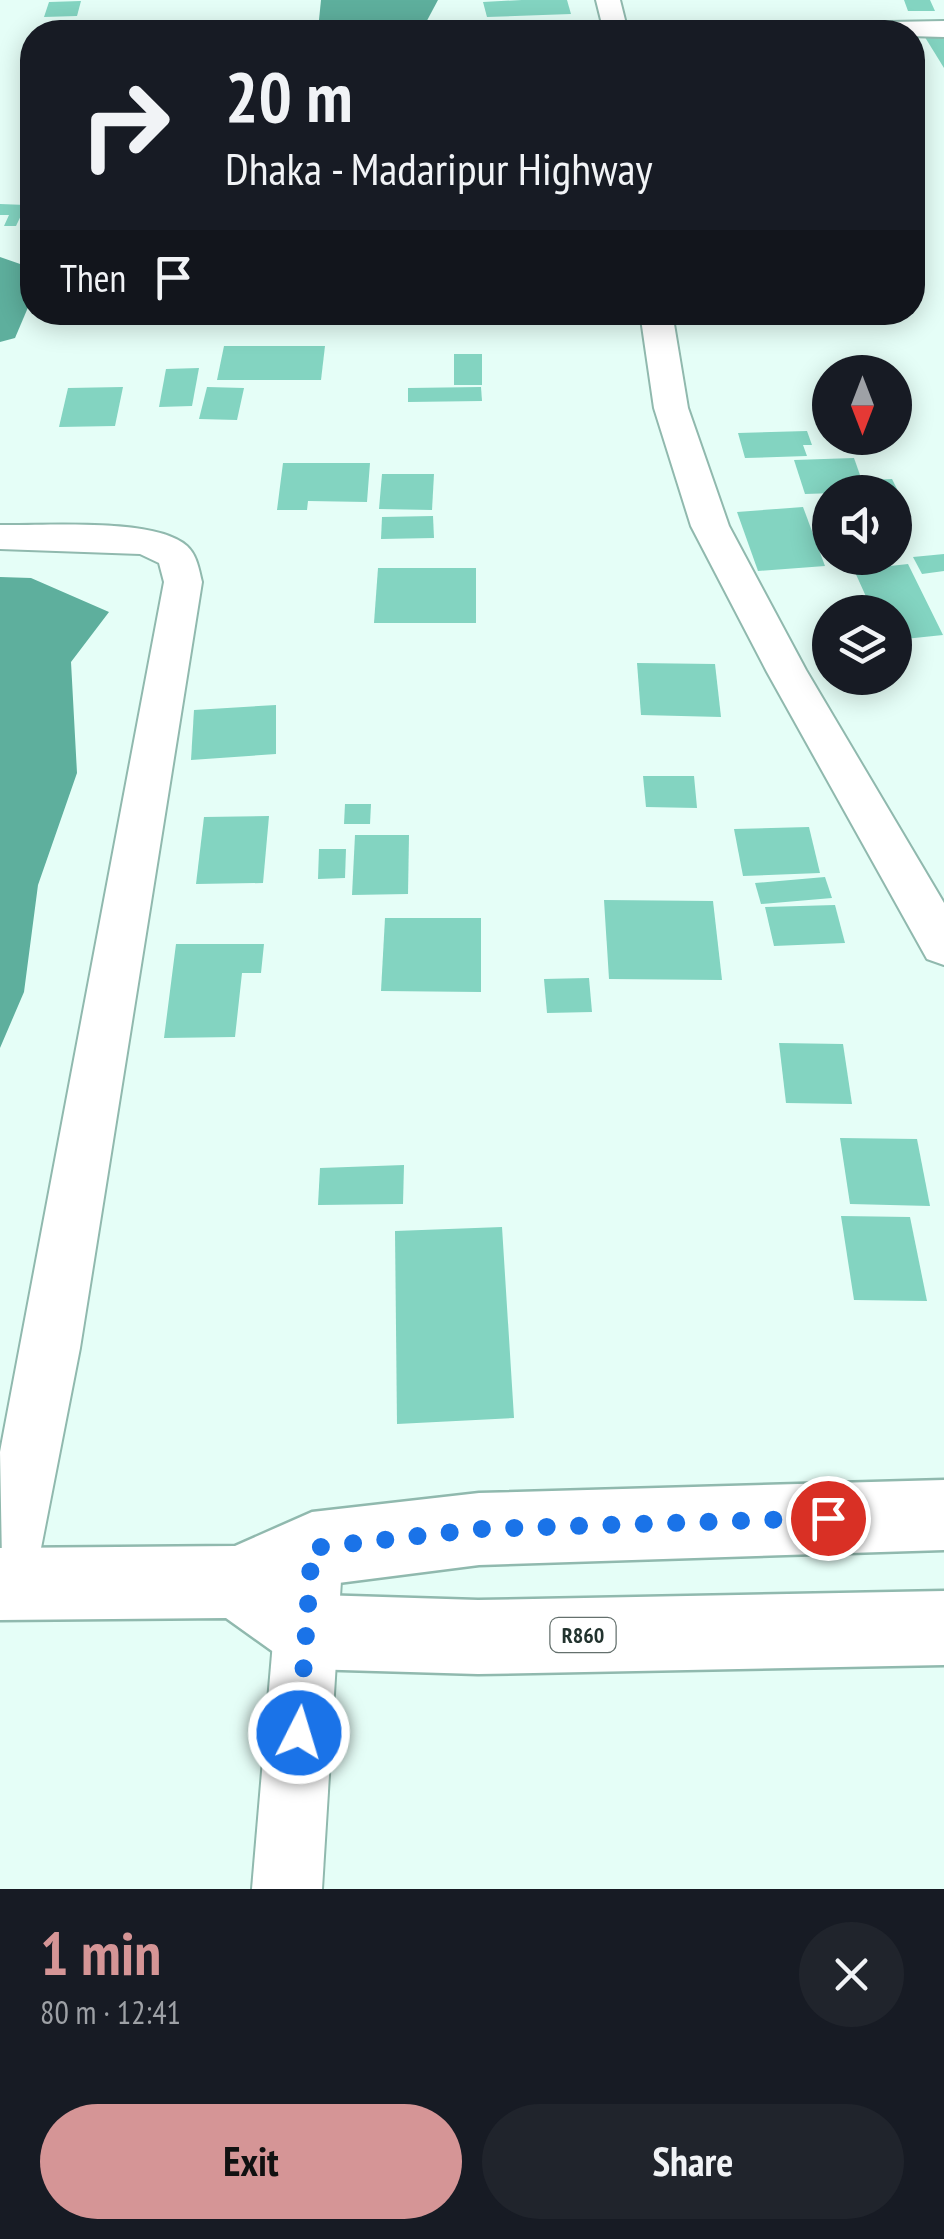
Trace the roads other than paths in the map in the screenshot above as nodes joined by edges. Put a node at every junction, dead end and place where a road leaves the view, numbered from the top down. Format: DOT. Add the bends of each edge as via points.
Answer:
graph roads {
  1 [pos="658,325"];
  2 [pos="0,537"];
  3 [pos="944,945"];
  4 [pos="944,1515"];
  5 [pos="312,1548"];
  6 [pos="237,1582"];
  7 [pos="2,1584"];
  8 [pos="944,1628"];
  9 [pos="308,1632"];
  10 [pos="287,1889"];
  1 -- 3 [label="street" via="671,408 710,526"];
  2 -- 7 [label="street" via="152,544 176,557 183,582 52,1348"];
  4 -- 5 [label="main road" via="480,1529"];
  5 -- 6 [label="main road"];
  5 -- 9 [label="street"];
  6 -- 7 [label="main road"];
  6 -- 9 [label="main road"];
  8 -- 9 [label="main road, R860" via="478,1636"];
  9 -- 10 [label="street"];
}
